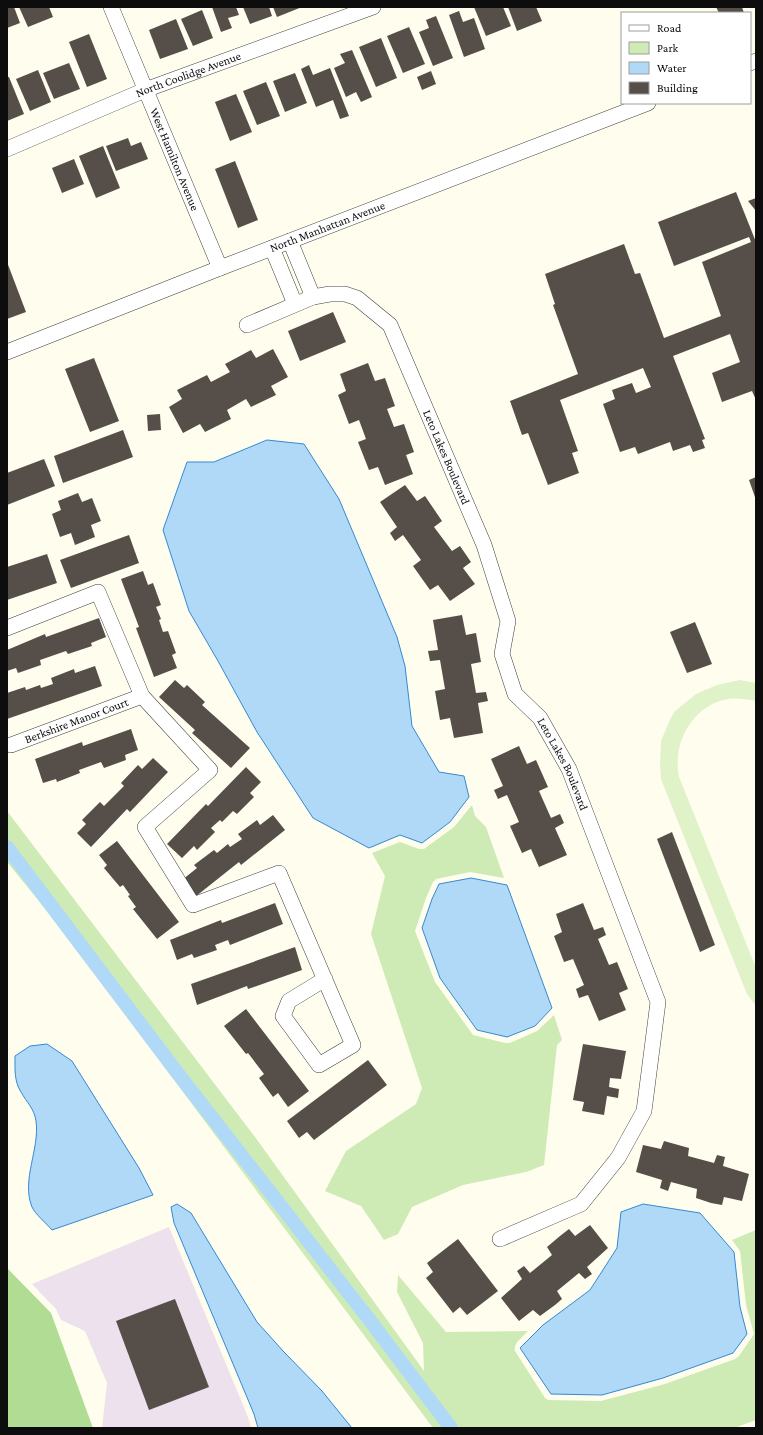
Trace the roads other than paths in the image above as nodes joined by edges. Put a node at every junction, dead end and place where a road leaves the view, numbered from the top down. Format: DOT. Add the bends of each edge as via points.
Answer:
graph roads {
  1 [pos="111,7"];
  2 [pos="373,7"];
  3 [pos="145,90"];
  4 [pos="645,104"];
  5 [pos="7,149"];
  6 [pos="290,241"];
  7 [pos="272,248"];
  8 [pos="220,268"];
  9 [pos="313,297"];
  10 [pos="295,304"];
  11 [pos="247,325"];
  12 [pos="7,352"];
  13 [pos="7,628"];
  14 [pos="142,696"];
  15 [pos="11,745"];
  16 [pos="325,979"];
  17 [pos="500,1239"];
  1 -- 3 [label="street, West Hamilton Avenue"];
  2 -- 3 [label="street, North Coolidge Avenue"];
  3 -- 5 [label="street, North Coolidge Avenue"];
  3 -- 8 [label="street, West Hamilton Avenue"];
  4 -- 6 [label="street, North Manhattan Avenue"];
  6 -- 7 [label="street, North Manhattan Avenue"];
  6 -- 9 [label="street"];
  7 -- 8 [label="street, North Manhattan Avenue"];
  7 -- 10 [label="street"];
  8 -- 12 [label="street, North Manhattan Avenue"];
  9 -- 10 [label="street, Leto Lakes Boulevard"];
  9 -- 17 [label="street, Leto Lakes Boulevard" via="345,294 357,298 390,325 484,545 508,621 502,654 515,694 540,718 569,769 658,1002 644,1111 618,1158 581,1204"];
  10 -- 11 [label="street, Leto Lakes Boulevard"];
  13 -- 14 [label="street, Berkshire Manor Court" via="98,592"];
  14 -- 15 [label="street, Berkshire Manor Court"];
  14 -- 16 [label="street, Berkshire Manor Court" via="210,770 145,827 193,905 279,873"];
  16 -- 16 [label="street, Berkshire Manor Court" via="353,1045 319,1065 283,1016 289,1001"];
}
